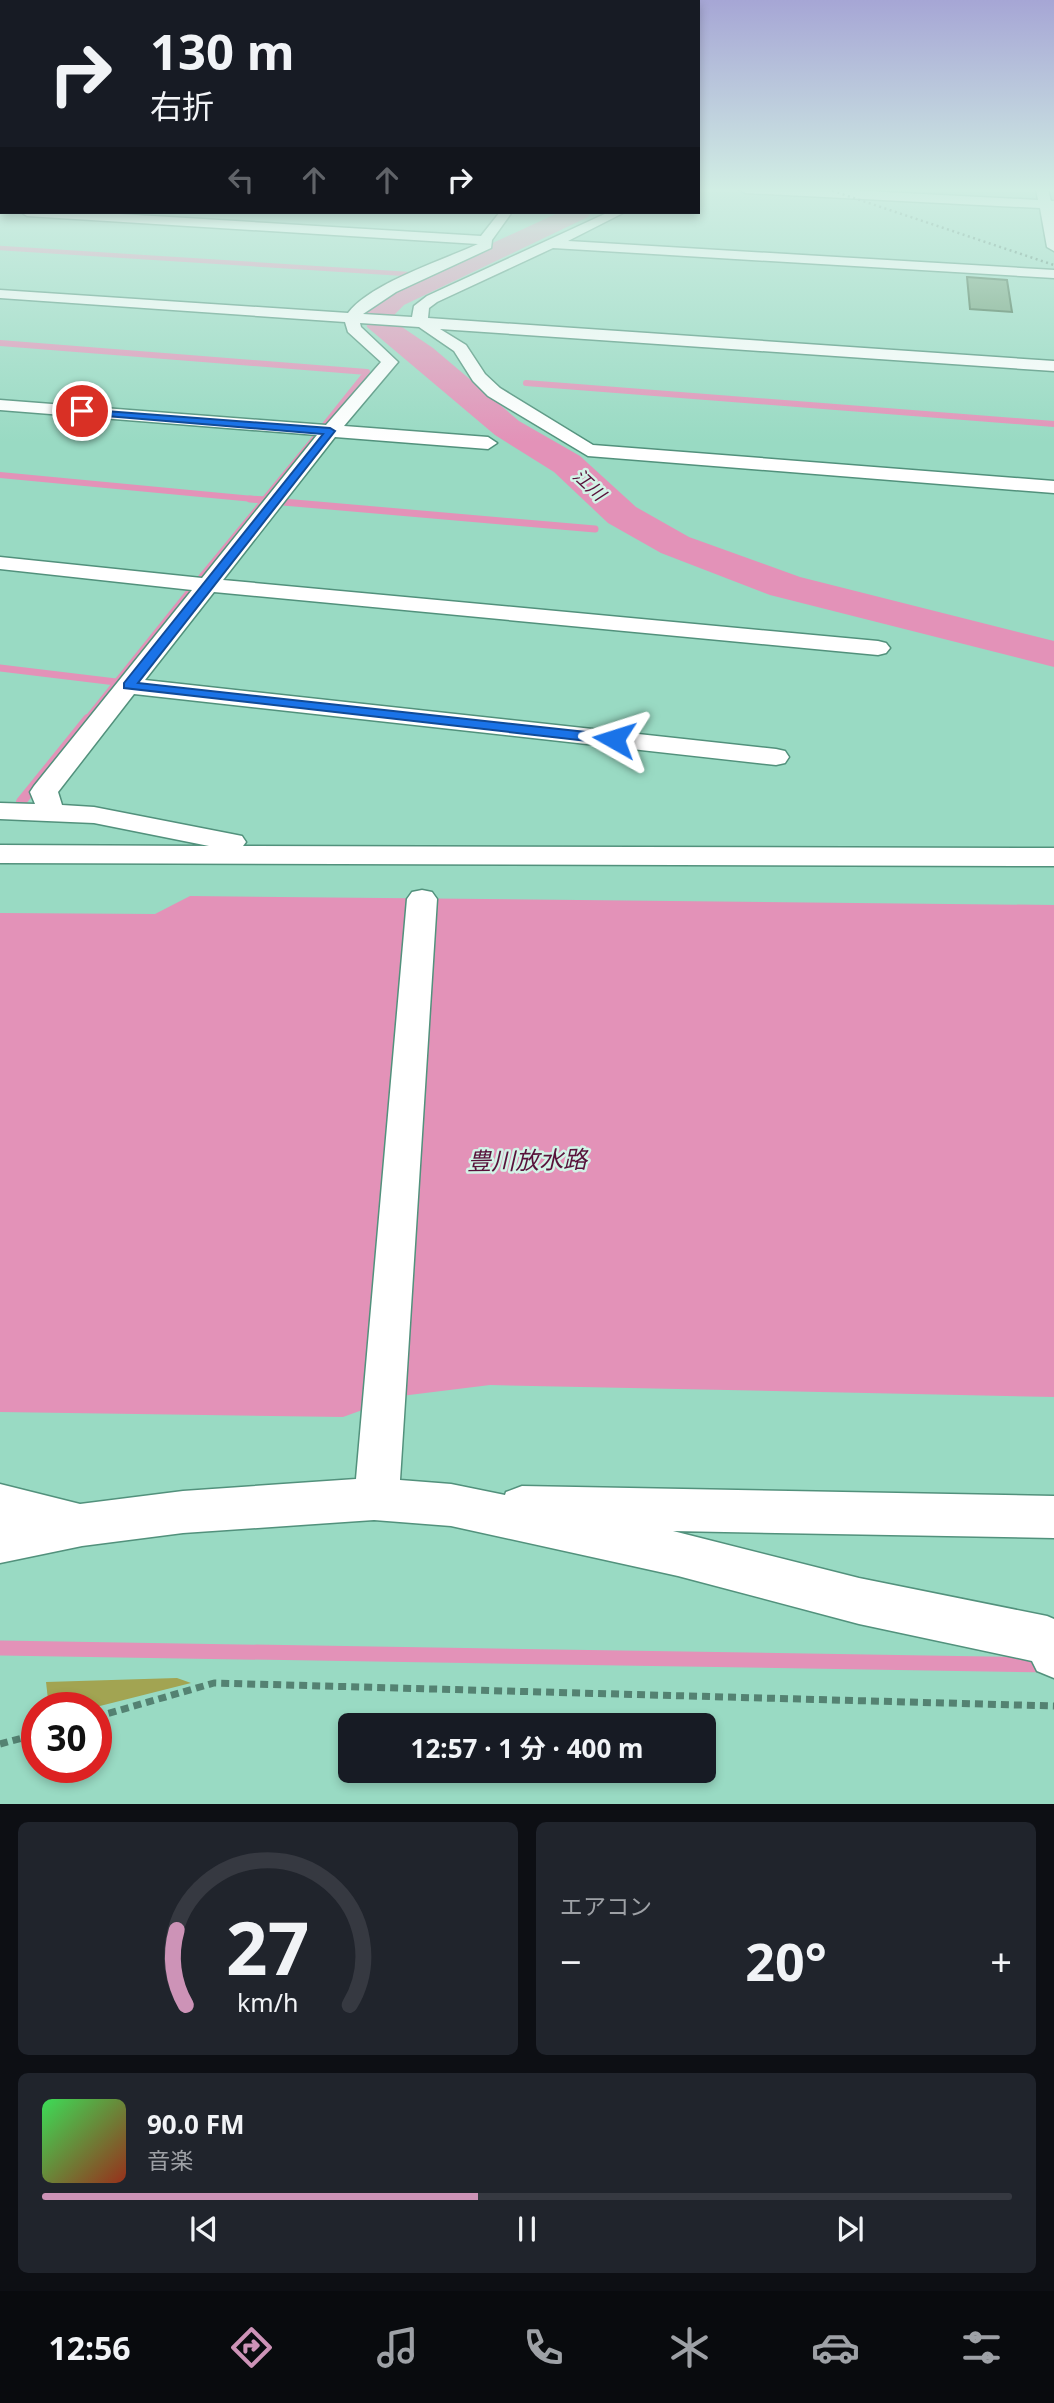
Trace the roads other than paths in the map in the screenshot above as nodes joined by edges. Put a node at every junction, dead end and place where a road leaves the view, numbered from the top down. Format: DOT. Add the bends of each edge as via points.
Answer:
graph roads {
  1 [pos="425,273"];
  2 [pos="486,273"];
  3 [pos="0,294"];
  4 [pos="355,318"];
  5 [pos="419,323"];
  6 [pos="1054,366"];
  7 [pos="0,405"];
  8 [pos="330,431"];
  9 [pos="488,443"];
  10 [pos="1054,487"];
  11 [pos="0,563"];
  12 [pos="207,585"];
  13 [pos="878,648"];
  14 [pos="129,686"];
  15 [pos="776,757"];
  16 [pos="0,811"];
  17 [pos="51,812"];
  18 [pos="0,854"];
  19 [pos="297,855"];
  20 [pos="1054,858"];
  21 [pos="422,899"];
  22 [pos="377,1487"];
  23 [pos="0,1505"];
  24 [pos="451,1506"];
  25 [pos="1054,1517"];
  26 [pos="82,1525"];
  27 [pos="0,1541"];
  28 [pos="1054,1654"];
  1 -- 4 [label="street" via="358,309"];
  2 -- 5 [label="street" via="422,306"];
  3 -- 4 [label="street"];
  4 -- 5 [label="street"];
  4 -- 8 [label="street" via="354,329 390,362"];
  5 -- 6 [label="street"];
  5 -- 10 [label="street" via="460,348 494,392 588,450"];
  7 -- 8 [label="street"];
  8 -- 9 [label="street"];
  8 -- 12 [label="street"];
  11 -- 12 [label="street"];
  12 -- 13 [label="street"];
  12 -- 14 [label="street"];
  14 -- 15 [label="street"];
  14 -- 17 [label="street" via="44,792"];
  16 -- 17 [label="street"];
  17 -- 19 [label="street" via="94,815"];
  18 -- 19 [label="street"];
  19 -- 20 [label="street"];
  21 -- 22 [label="street"];
  22 -- 24 [label="street"];
  22 -- 26 [label="street"];
  23 -- 26 [label="street"];
  24 -- 25 [label="street"];
  24 -- 28 [label="street" via="1047,1640"];
  26 -- 27 [label="street"];
}
